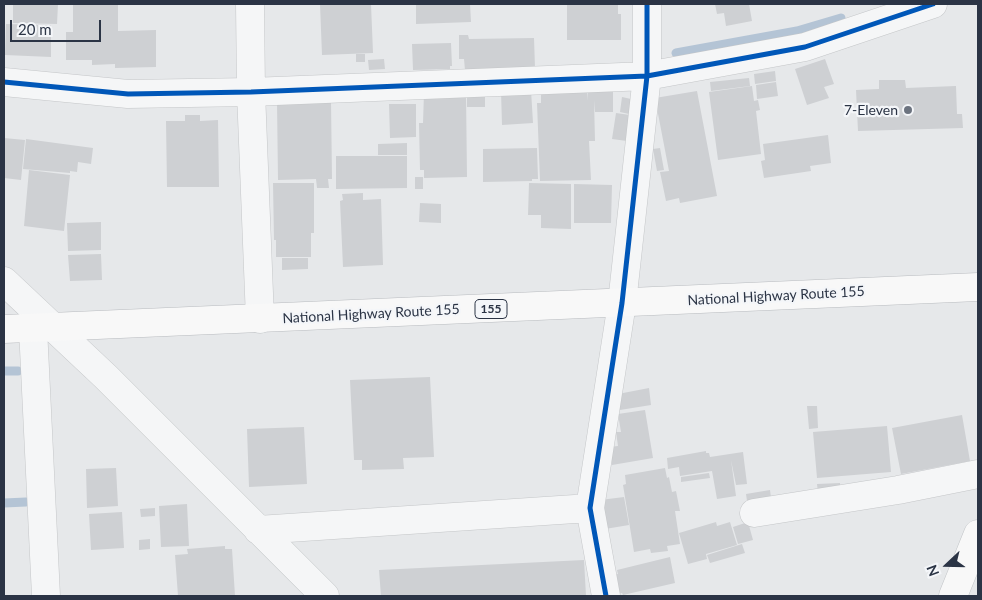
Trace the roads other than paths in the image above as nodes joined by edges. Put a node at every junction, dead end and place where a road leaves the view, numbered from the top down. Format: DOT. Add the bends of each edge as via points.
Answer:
graph roads {
  1 [pos="250,4"];
  2 [pos="647,4"];
  3 [pos="933,4"];
  4 [pos="872,14"];
  5 [pos="647,76"];
  6 [pos="4,82"];
  7 [pos="251,92"];
  8 [pos="4,281"];
  9 [pos="978,287"];
  10 [pos="622,303"];
  11 [pos="260,319"];
  12 [pos="43,328"];
  13 [pos="4,330"];
  14 [pos="978,474"];
  15 [pos="590,508"];
  16 [pos="754,513"];
  17 [pos="258,530"];
  18 [pos="978,534"];
  19 [pos="964,582"];
  20 [pos="46,596"];
  21 [pos="325,596"];
  22 [pos="606,596"];
  1 -- 7 [label="street"];
  2 -- 5 [label="street"];
  3 -- 4 [label="street"];
  4 -- 5 [label="street" via="805,47"];
  5 -- 7 [label="street"];
  5 -- 10 [label="street"];
  6 -- 7 [label="street" via="128,94"];
  7 -- 11 [label="street"];
  8 -- 12 [label="street"];
  9 -- 10 [label="main road, National Highway Route 155 / 155"];
  10 -- 11 [label="main road, National Highway Route 155 / 155"];
  10 -- 15 [label="street"];
  11 -- 12 [label="main road, National Highway Route 155 / 155"];
  12 -- 13 [label="main road, National Highway Route 155 / 155"];
  12 -- 17 [label="street" via="106,377"];
  12 -- 20 [label="street"];
  14 -- 16 [label="street"];
  15 -- 17 [label="street"];
  15 -- 22 [label="street"];
  17 -- 21 [label="street"];
  18 -- 19 [label="main road"];
}
